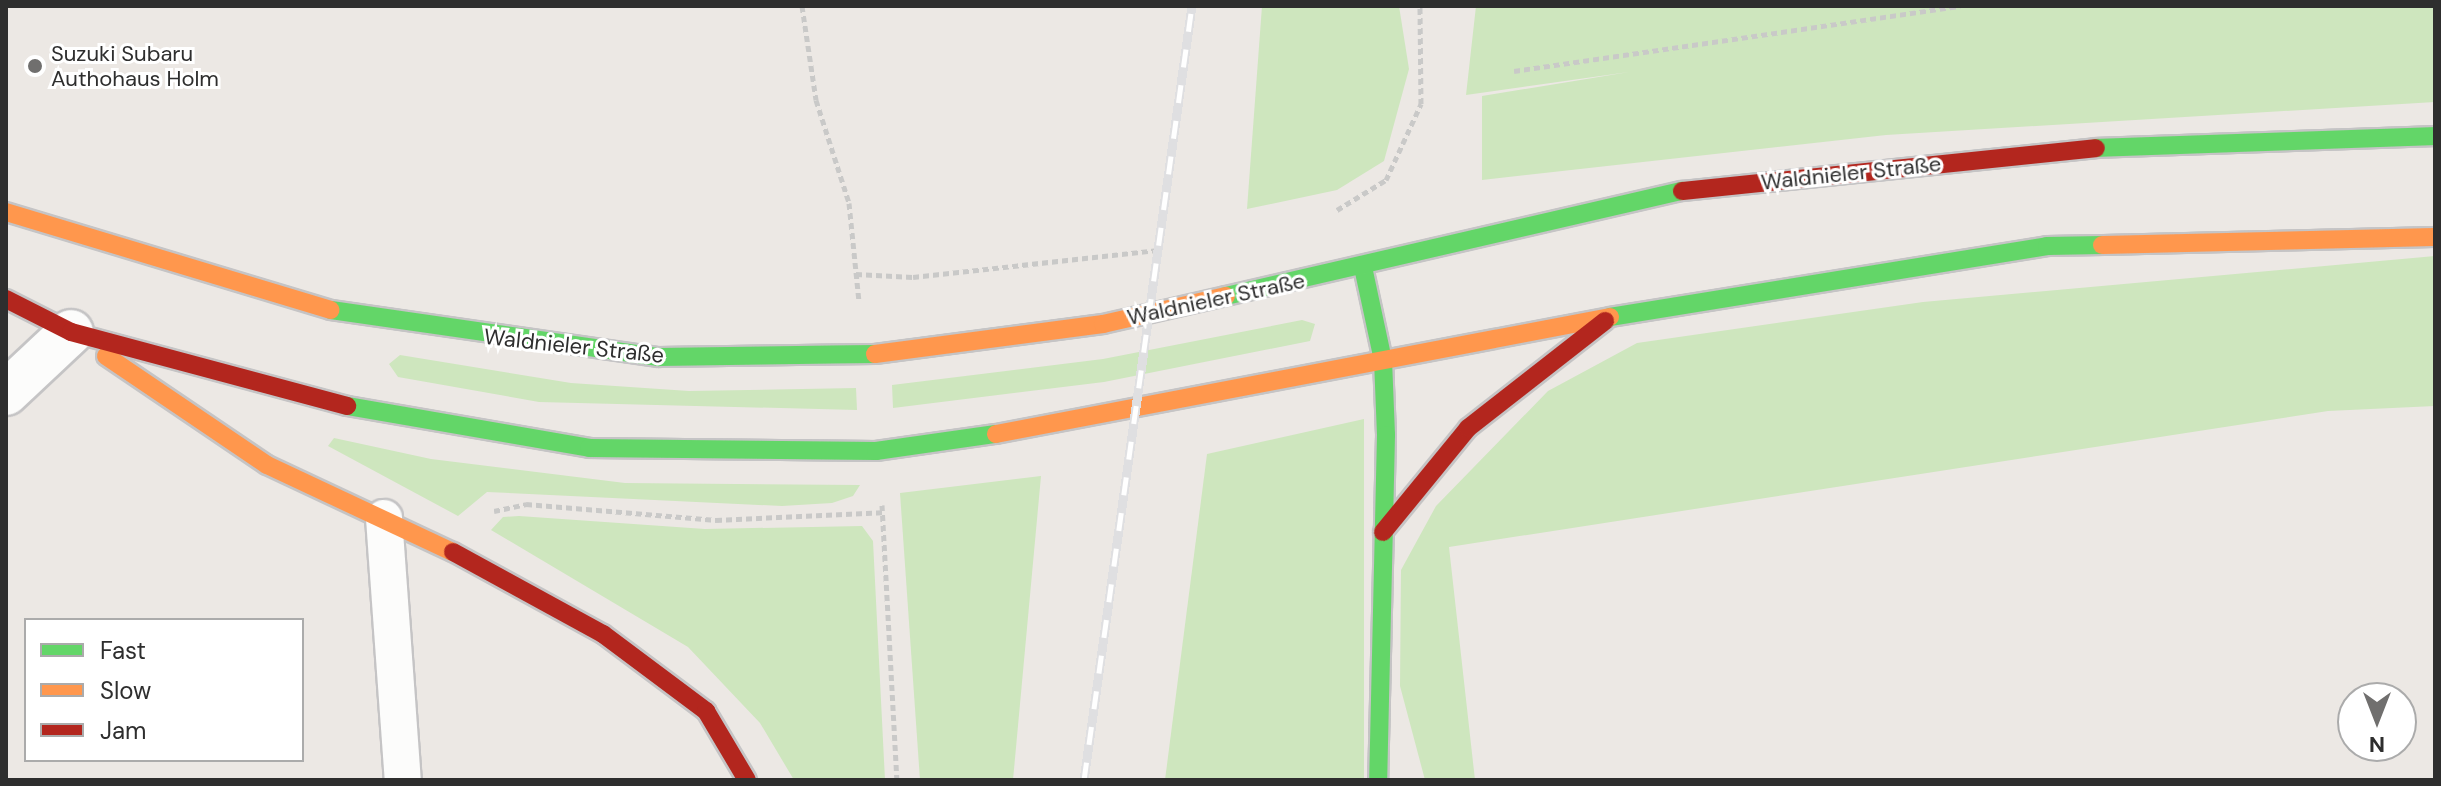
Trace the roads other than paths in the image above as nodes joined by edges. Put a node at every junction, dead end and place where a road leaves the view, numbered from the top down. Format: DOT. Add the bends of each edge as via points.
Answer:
graph roads {
  1 [pos="2435,136"];
  2 [pos="6,212"];
  3 [pos="2435,237"];
  4 [pos="1363,267"];
  5 [pos="6,299"];
  6 [pos="1610,317"];
  7 [pos="71,332"];
  8 [pos="1383,360"];
  9 [pos="6,393"];
  10 [pos="384,518"];
  11 [pos="1383,532"];
  12 [pos="403,780"];
  13 [pos="747,780"];
  14 [pos="1378,780"];
  1 -- 4 [label="main road, Waldnieler Straße" via="2142,143 1682,191"];
  2 -- 4 [label="main road, Waldnieler Straße" via="257,293 391,324 659,357 867,355 1103,324"];
  3 -- 6 [label="main road" via="2047,246"];
  4 -- 8 [label="main road"];
  5 -- 7 [label="main road"];
  6 -- 8 [label="main road"];
  6 -- 11 [label="main road" via="1468,428"];
  7 -- 8 [label="main road" via="248,384 419,422 589,448 876,451"];
  7 -- 9 [label="street"];
  7 -- 10 [label="main road" via="267,465"];
  8 -- 11 [label="main road"];
  10 -- 12 [label="lane"];
  10 -- 13 [label="main road" via="603,634 706,711"];
  11 -- 14 [label="main road"];
}
